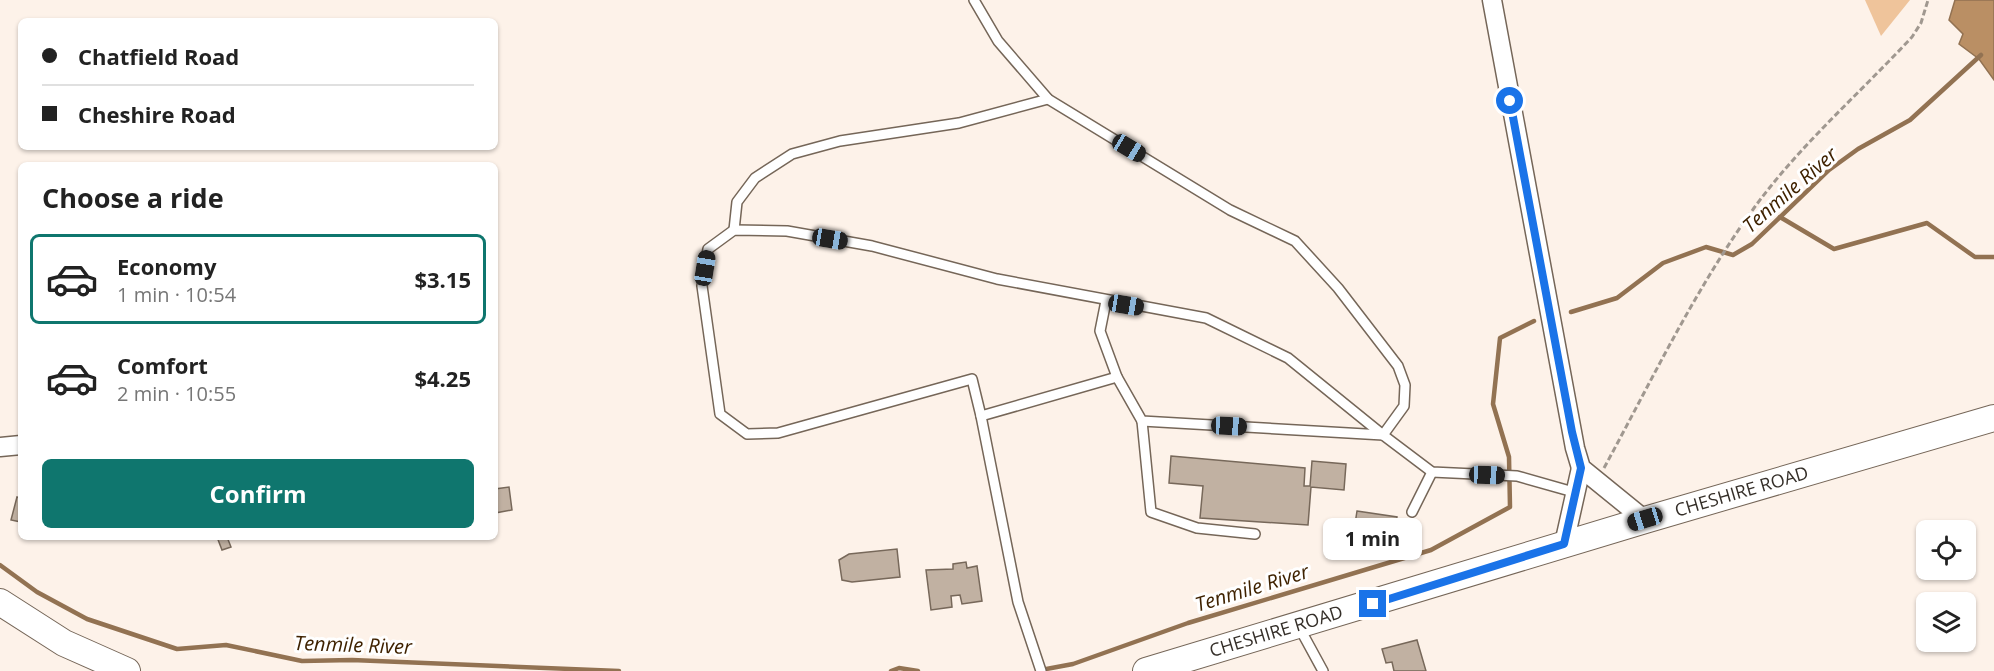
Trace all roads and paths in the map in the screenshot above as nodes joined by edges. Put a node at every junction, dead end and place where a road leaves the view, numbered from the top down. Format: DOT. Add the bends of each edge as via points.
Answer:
graph roads {
  1 [pos="974,0"];
  2 [pos="1492,0"];
  3 [pos="1929,0"];
  4 [pos="1048,99"];
  5 [pos="734,230"];
  6 [pos="1106,301"];
  7 [pos="1117,377"];
  8 [pos="981,416"];
  9 [pos="1994,418"];
  10 [pos="1142,421"];
  11 [pos="1383,435"];
  12 [pos="18,445"];
  13 [pos="0,447"];
  14 [pos="1581,468"];
  15 [pos="1432,472"];
  16 [pos="1597,482"];
  17 [pos="1577,493"];
  18 [pos="1412,512"];
  19 [pos="1645,519"];
  20 [pos="1255,534"];
  21 [pos="1564,544"];
  22 [pos="0,602"];
  23 [pos="1299,627"];
  24 [pos="126,671"];
  25 [pos="1041,671"];
  26 [pos="1146,671"];
  27 [pos="1323,671"];
  1 -- 4 [label="lane" via="998,41"];
  2 -- 14 [label="street"];
  3 -- 16 [label="path" via="1912,37 1833,116 1732,239 1692,304"];
  4 -- 5 [label="lane" via="959,123 840,141 792,154 755,178 737,202"];
  4 -- 11 [label="lane" via="1230,210 1295,241 1338,288 1398,366 1405,385 1404,406"];
  5 -- 6 [label="lane" via="787,231 872,246 997,279"];
  5 -- 8 [label="lane" via="708,249 702,286 720,414 747,434 778,434 972,379"];
  6 -- 7 [label="lane" via="1100,331"];
  6 -- 11 [label="lane" via="1206,318 1288,358"];
  7 -- 8 [label="lane"];
  7 -- 10 [label="lane"];
  8 -- 25 [label="lane" via="1018,602"];
  9 -- 19 [label="main road, CHESHIRE ROAD"];
  10 -- 11 [label="lane"];
  10 -- 20 [label="lane" via="1151,512 1197,528"];
  11 -- 15 [label="lane"];
  12 -- 13 [label="street"];
  14 -- 16 [label="street"];
  14 -- 17 [label="street"];
  15 -- 17 [label="lane" via="1517,476"];
  15 -- 18 [label="lane"];
  16 -- 19 [label="street"];
  17 -- 21 [label="street"];
  19 -- 21 [label="main road, CHESHIRE ROAD"];
  21 -- 23 [label="main road, CHESHIRE ROAD"];
  22 -- 24 [label="main road" via="64,643"];
  23 -- 26 [label="main road, CHESHIRE ROAD"];
  23 -- 27 [label="lane"];
}
